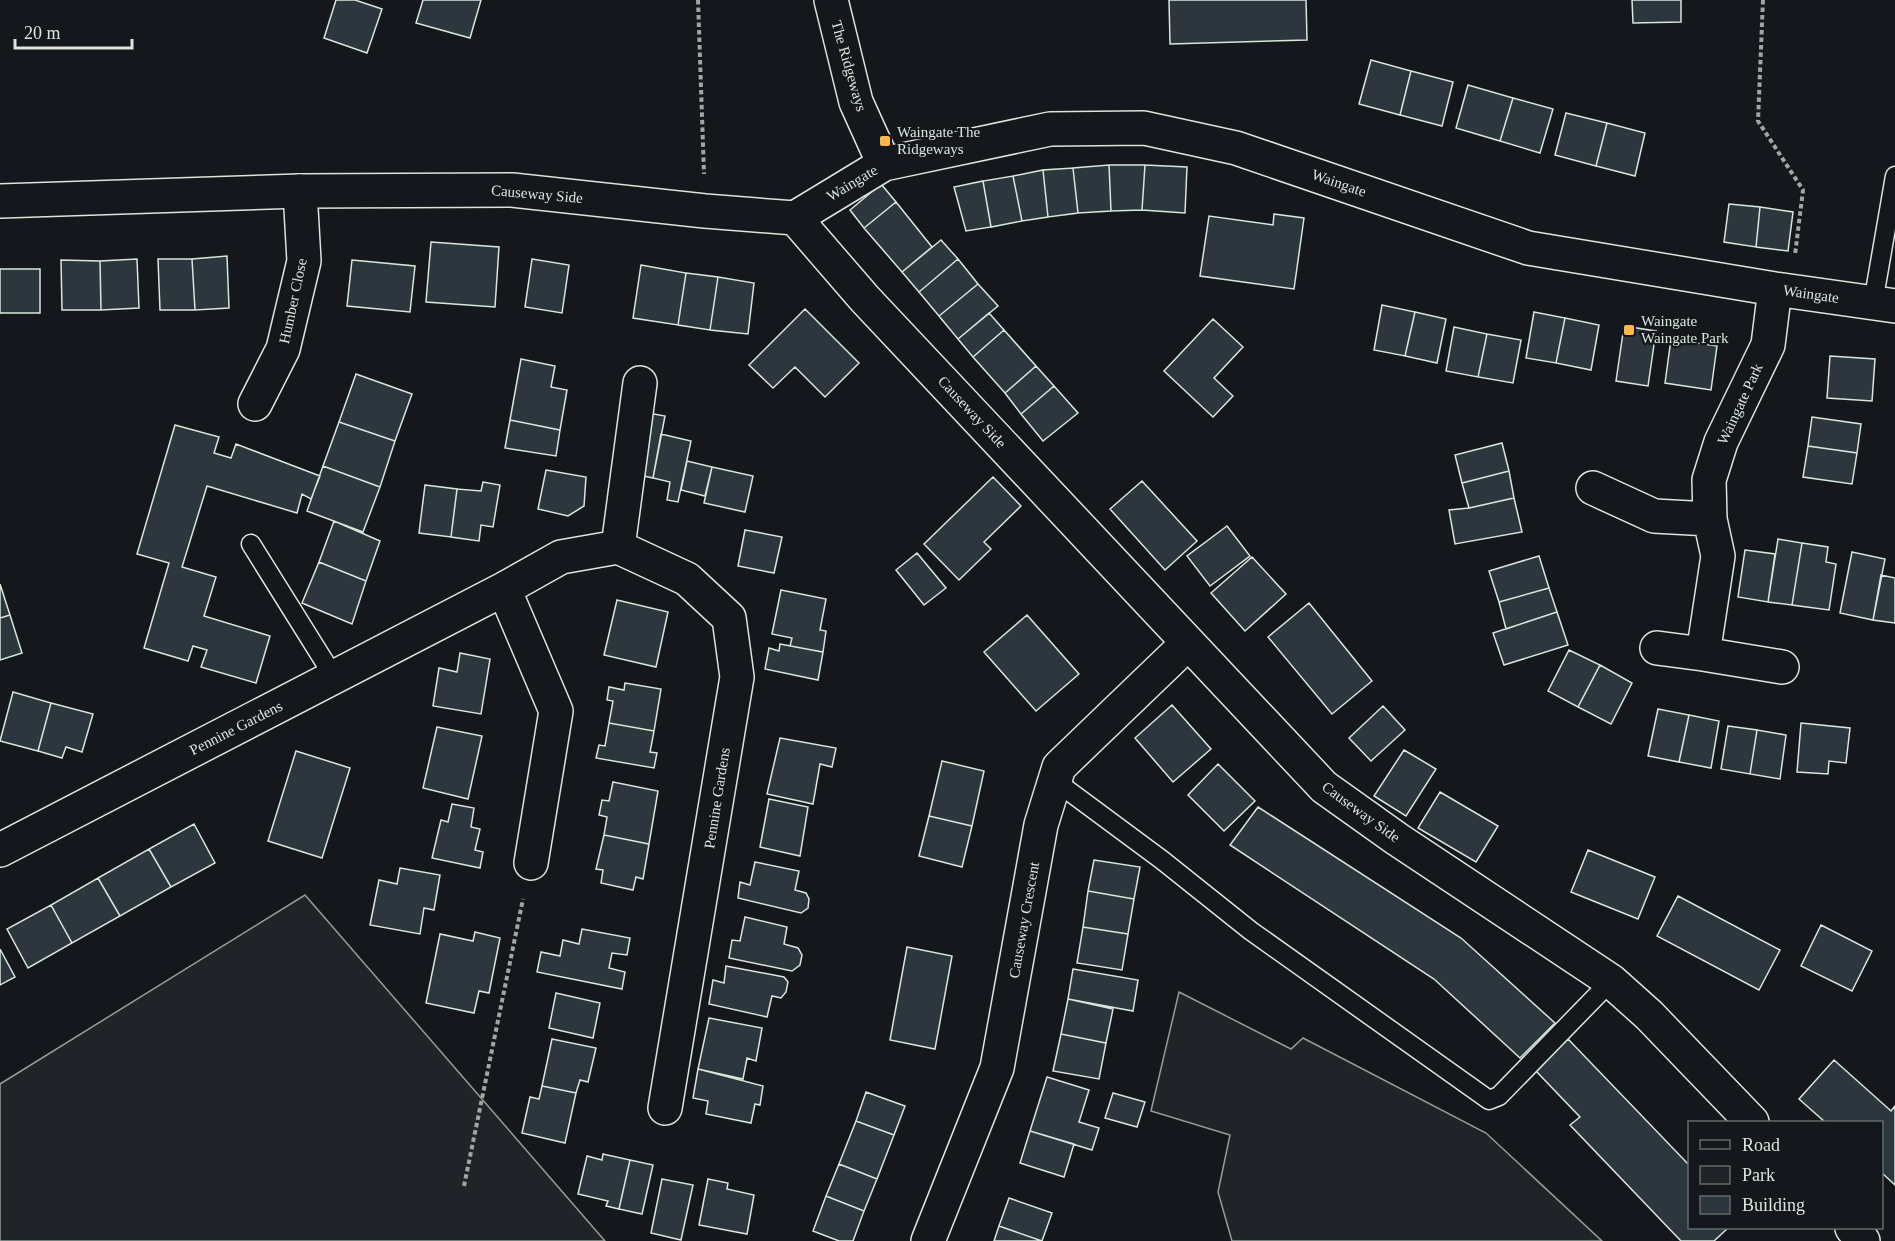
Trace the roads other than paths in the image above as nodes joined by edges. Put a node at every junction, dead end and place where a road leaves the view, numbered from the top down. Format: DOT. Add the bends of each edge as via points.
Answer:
graph roads {
  1 [pos="831,0"];
  2 [pos="884,164"];
  3 [pos="1895,176"];
  4 [pos="300,190"];
  5 [pos="0,201"];
  6 [pos="795,218"];
  7 [pos="1783,290"];
  8 [pos="1884,304"];
  9 [pos="640,383"];
  10 [pos="255,404"];
  11 [pos="1593,488"];
  12 [pos="1710,519"];
  13 [pos="251,544"];
  14 [pos="618,547"];
  15 [pos="504,589"];
  16 [pos="1188,643"];
  17 [pos="1657,648"];
  18 [pos="1702,654"];
  19 [pos="1782,667"];
  20 [pos="334,677"];
  21 [pos="1054,780"];
  22 [pos="0,850"];
  23 [pos="531,863"];
  24 [pos="1611,981"];
  25 [pos="665,1108"];
  26 [pos="1751,1121"];
  27 [pos="928,1241"];
  1 -- 2 [label="street, The Ridgeways" via="856,102"];
  2 -- 6 [label="street, Waingate"];
  2 -- 7 [label="street, Waingate" via="1050,129 1144,128 1236,148 1528,248"];
  3 -- 8 [label="lane"];
  4 -- 5 [label="street, Causeway Side"];
  4 -- 6 [label="street, Causeway Side" via="512,190"];
  4 -- 10 [label="street, Humber Close" via="304,261 283,349"];
  6 -- 16 [label="street, Causeway Side"];
  7 -- 8 [label="street, Waingate"];
  7 -- 12 [label="street, Waingate Park" via="1768,345 1720,442 1709,480"];
  9 -- 14 [label="street"];
  11 -- 12 [label="street" via="1654,516"];
  12 -- 18 [label="street, Waingate Park" via="1718,556"];
  13 -- 20 [label="lane"];
  14 -- 15 [label="street, Pennine Gardens" via="561,557"];
  14 -- 25 [label="street, Pennine Gardens" via="687,579 729,618 737,677"];
  15 -- 20 [label="street, Pennine Gardens"];
  15 -- 23 [label="street" via="556,711"];
  16 -- 21 [label="street, Causeway Crescent" via="1059,767"];
  16 -- 24 [label="street, Causeway Side" via="1324,787"];
  17 -- 18 [label="street"];
  18 -- 19 [label="street"];
  20 -- 22 [label="street, Pennine Gardens"];
  21 -- 24 [label="lane" via="1251,931 1489,1100 1499,1096"];
  21 -- 27 [label="street, Causeway Crescent" via="1041,825 997,1068"];
  24 -- 26 [label="street, Causeway Side"];
}
